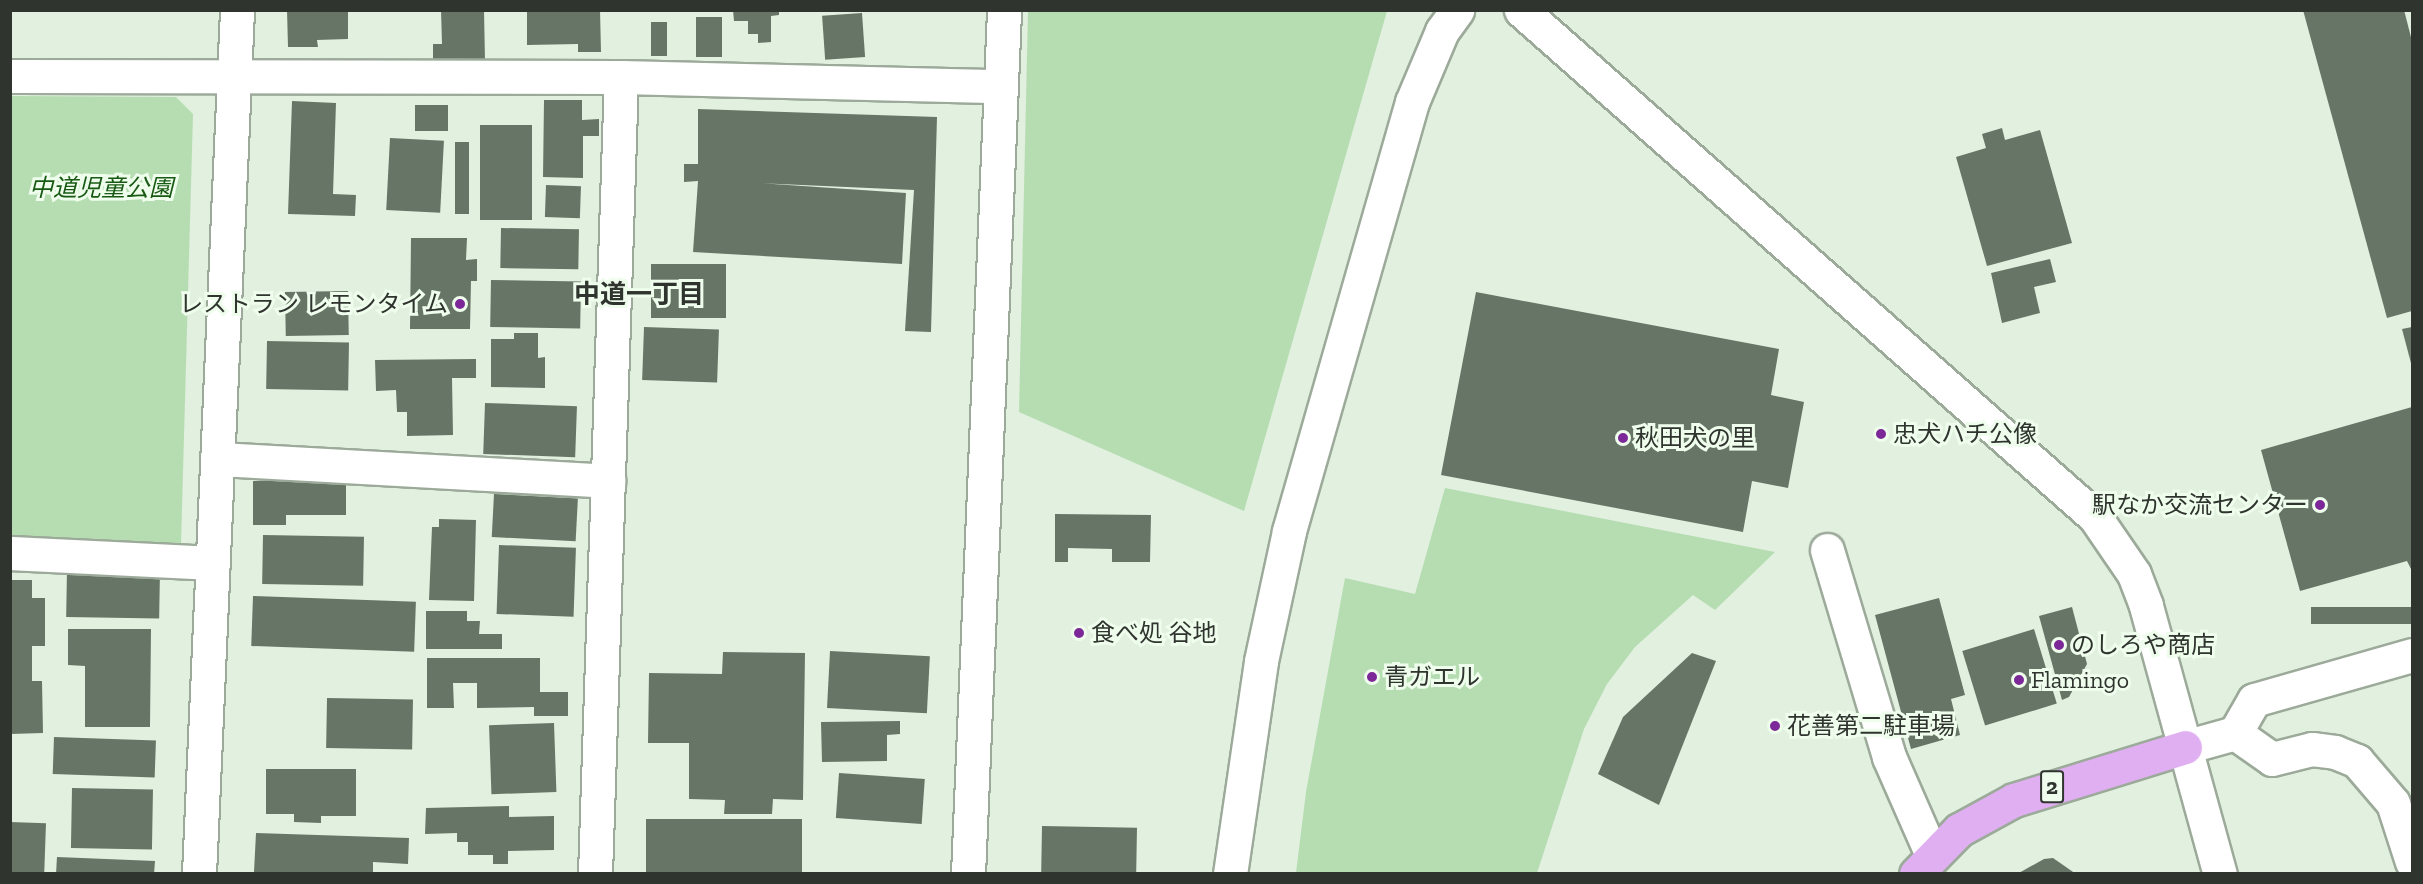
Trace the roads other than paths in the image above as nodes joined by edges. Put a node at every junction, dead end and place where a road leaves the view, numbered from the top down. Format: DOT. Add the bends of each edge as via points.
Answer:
graph roads {
  1 [pos="237,10"];
  2 [pos="1004,10"];
  3 [pos="1457,10"];
  4 [pos="1521,10"];
  5 [pos="10,76"];
  6 [pos="237,76"];
  7 [pos="621,77"];
  8 [pos="1000,86"];
  9 [pos="218,459"];
  10 [pos="608,481"];
  11 [pos="1827,550"];
  12 [pos="10,553"];
  13 [pos="213,563"];
  14 [pos="2412,655"];
  15 [pos="2235,733"];
  16 [pos="2185,747"];
  17 [pos="2412,862"];
  18 [pos="1924,864"];
  19 [pos="199,873"];
  20 [pos="595,873"];
  21 [pos="968,873"];
  22 [pos="1230,873"];
  23 [pos="2220,873"];
  1 -- 6 [label="street"];
  2 -- 8 [label="street"];
  3 -- 22 [label="street" via="1442,31 1412,102 1289,531 1250,726"];
  4 -- 16 [label="street" via="2095,517 2134,574"];
  5 -- 6 [label="street"];
  6 -- 7 [label="street"];
  6 -- 9 [label="street"];
  7 -- 8 [label="street"];
  7 -- 10 [label="street"];
  8 -- 21 [label="street"];
  9 -- 10 [label="street"];
  9 -- 13 [label="street"];
  10 -- 20 [label="street"];
  11 -- 18 [label="street"];
  12 -- 13 [label="street"];
  13 -- 19 [label="street"];
  14 -- 15 [label="street" via="2254,700"];
  15 -- 16 [label="street"];
  15 -- 17 [label="street" via="2272,759 2312,749 2335,752 2357,761 2393,803"];
  16 -- 18 [label="main road, 2" via="2014,800 1959,830"];
  16 -- 23 [label="street"];
}
